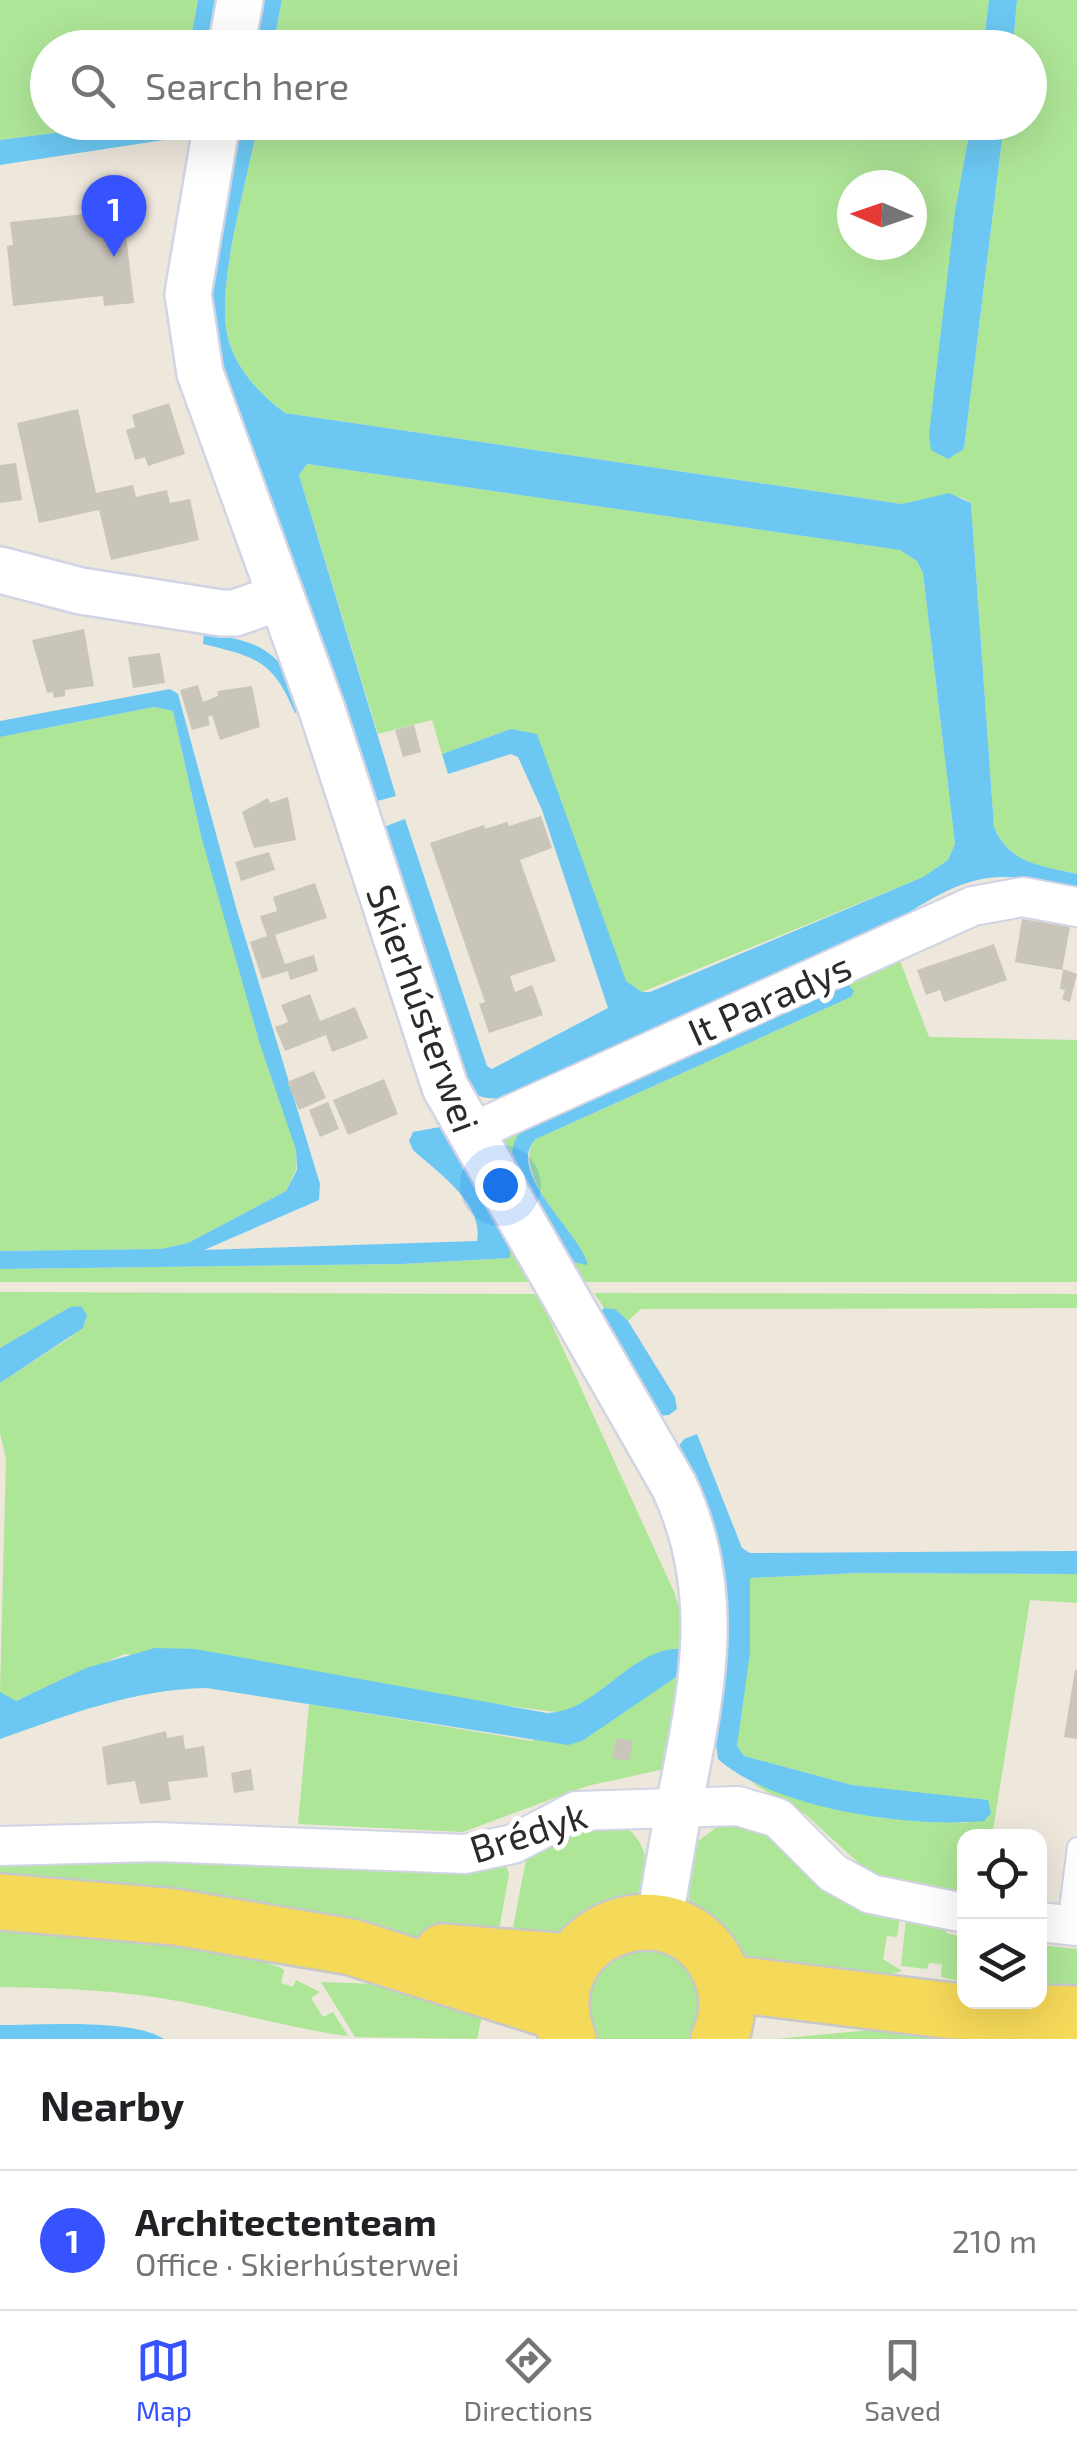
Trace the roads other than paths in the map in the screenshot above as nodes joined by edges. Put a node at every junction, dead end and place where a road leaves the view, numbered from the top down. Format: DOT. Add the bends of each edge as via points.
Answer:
graph roads {
  1 [pos="240,0"];
  2 [pos="234,30"];
  3 [pos="214,140"];
  4 [pos="0,570"];
  5 [pos="282,597"];
  6 [pos="1077,907"];
  7 [pos="468,1134"];
  8 [pos="678,1807"];
  9 [pos="0,1846"];
  10 [pos="1077,1847"];
  11 [pos="0,1902"];
  12 [pos="957,1912"];
  13 [pos="659,1923"];
  14 [pos="1061,1924"];
  15 [pos="567,2005"];
  16 [pos="1077,2014"];
  17 [pos="722,2018"];
  1 -- 2 [label="street"];
  3 -- 5 [label="street, Skierhústerwei" via="191,269 189,322 200,373"];
  4 -- 5 [label="street" via="81,591 221,613"];
  5 -- 7 [label="street, Skierhústerwei" via="429,1044"];
  6 -- 7 [label="street, It Paradys" via="1023,897 972,906"];
  7 -- 8 [label="street, Skierhústerwei" via="650,1442 692,1528 708,1636"];
  8 -- 9 [label="street, Brédyk" via="576,1811 512,1844 465,1854 157,1842"];
  8 -- 12 [label="street, Brédyk" via="764,1811 790,1827 833,1873 870,1894"];
  8 -- 13 [label="street, Skierhústerwei"];
  10 -- 14 [label="lane"];
  11 -- 15 [label="main road" via="175,1917 351,1947"];
  13 -- 15 [label="main road" via="634,1922 600,1933"];
  13 -- 17 [label="main road" via="705,1948"];
  16 -- 17 [label="main road"];
}
